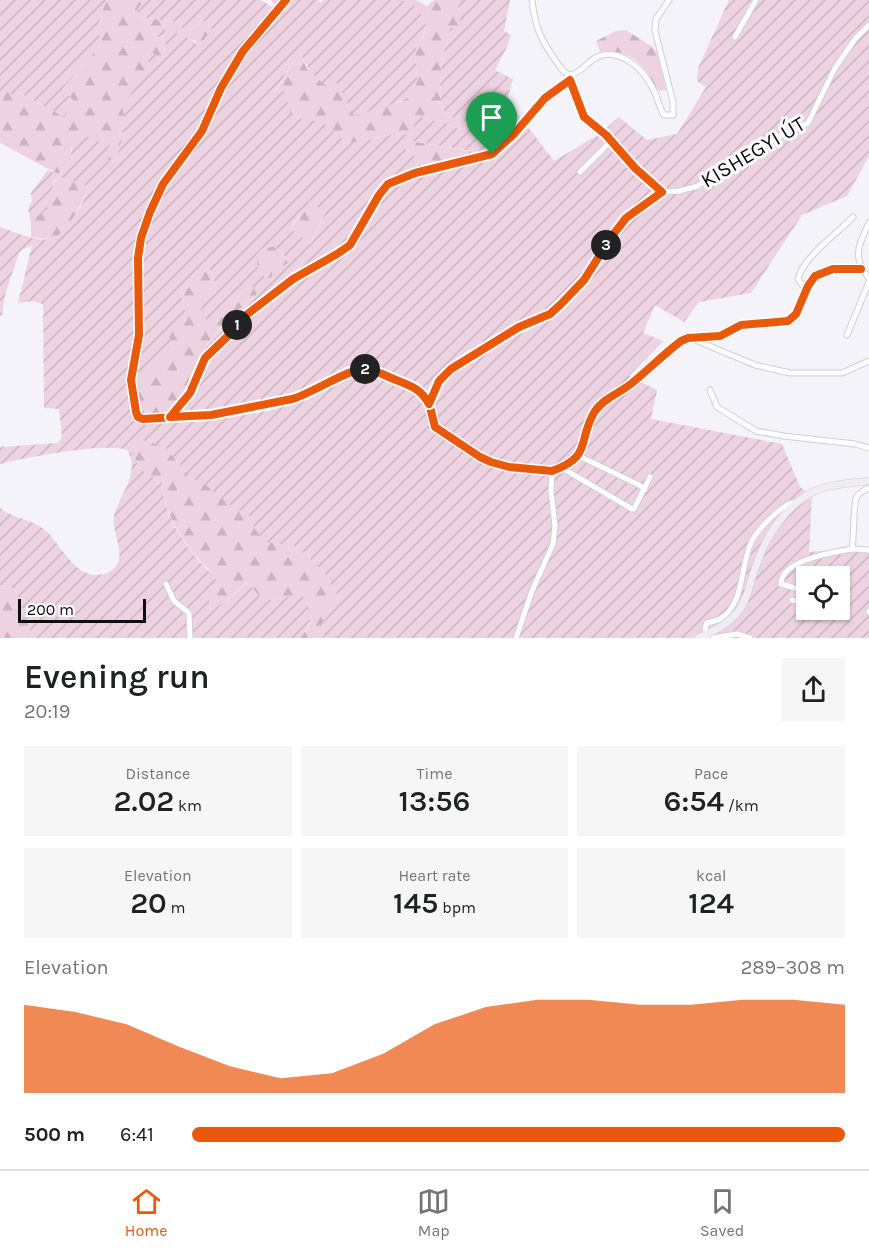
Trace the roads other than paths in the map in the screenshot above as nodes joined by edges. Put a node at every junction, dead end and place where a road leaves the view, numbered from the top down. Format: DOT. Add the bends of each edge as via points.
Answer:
graph roads {
  1 [pos="286,0"];
  2 [pos="532,0"];
  3 [pos="669,0"];
  4 [pos="756,0"];
  5 [pos="869,26"];
  6 [pos="735,37"];
  7 [pos="570,77"];
  8 [pos="610,139"];
  9 [pos="579,172"];
  10 [pos="662,192"];
  11 [pos="853,217"];
  12 [pos="869,224"];
  13 [pos="861,269"];
  14 [pos="869,280"];
  15 [pos="806,290"];
  16 [pos="847,335"];
  17 [pos="694,339"];
  18 [pos="869,361"];
  19 [pos="710,390"];
  20 [pos="429,404"];
  21 [pos="170,417"];
  22 [pos="869,448"];
  23 [pos="579,456"];
  24 [pos="562,468"];
  25 [pos="552,471"];
  26 [pos="650,477"];
  27 [pos="869,481"];
  28 [pos="869,488"];
  29 [pos="645,489"];
  30 [pos="799,502"];
  31 [pos="852,549"];
  32 [pos="869,550"];
  33 [pos="166,584"];
  34 [pos="792,600"];
  35 [pos="709,637"];
  36 [pos="190,638"];
  37 [pos="516,638"];
  38 [pos="698,638"];
  39 [pos="750,638"];
  1 -- 21 [label="street" via="243,51 202,131 157,193 141,238 139,335 131,380 135,406 138,417 143,419"];
  2 -- 7 [label="street" via="543,43"];
  3 -- 7 [label="street" via="656,19 655,31 673,115 664,115 644,74 621,57 598,57"];
  4 -- 6 [label="street"];
  5 -- 10 [label="street, KISHEGYI ÚT" via="835,68 808,123 738,156 698,186"];
  7 -- 8 [label="street" via="584,117"];
  7 -- 21 [label="street" via="492,154 415,173 388,184 350,245 293,279 241,319 205,358 190,393"];
  8 -- 9 [label="street"];
  8 -- 10 [label="street"];
  10 -- 20 [label="street" via="626,218 584,280 561,304 550,314 519,327 451,369 439,381"];
  11 -- 15 [label="street" via="801,271 798,279"];
  12 -- 13 [label="street" via="858,257"];
  13 -- 14 [label="street"];
  13 -- 15 [label="street" via="824,272 812,279"];
  14 -- 16 [label="street"];
  15 -- 17 [label="street" via="796,314 788,321 741,325 720,336"];
  17 -- 18 [label="street" via="754,365 781,372 838,373"];
  17 -- 23 [label="street" via="681,341 601,404 592,417"];
  19 -- 22 [label="street" via="717,407 756,431"];
  20 -- 21 [label="street" via="416,388 361,368 292,399 211,415"];
  20 -- 25 [label="street" via="435,427 480,457 501,465"];
  23 -- 24 [label="street"];
  23 -- 29 [label="street"];
  24 -- 25 [label="street"];
  24 -- 29 [label="street" via="632,509"];
  25 -- 37 [label="street" via="553,544"];
  26 -- 29 [label="street"];
  27 -- 30 [label="main road" via="826,487"];
  28 -- 31 [label="street" via="855,501"];
  30 -- 35 [label="main road" via="768,537 739,611"];
  30 -- 35 [label="street" via="786,505 754,537 734,601 720,619 707,623"];
  31 -- 32 [label="street"];
  31 -- 34 [label="street" via="820,554 785,573 781,584 805,594 801,602"];
  33 -- 36 [label="street" via="174,601 189,613"];
  35 -- 38 [label="main road"];
  35 -- 39 [label="street" via="737,634"];
}
